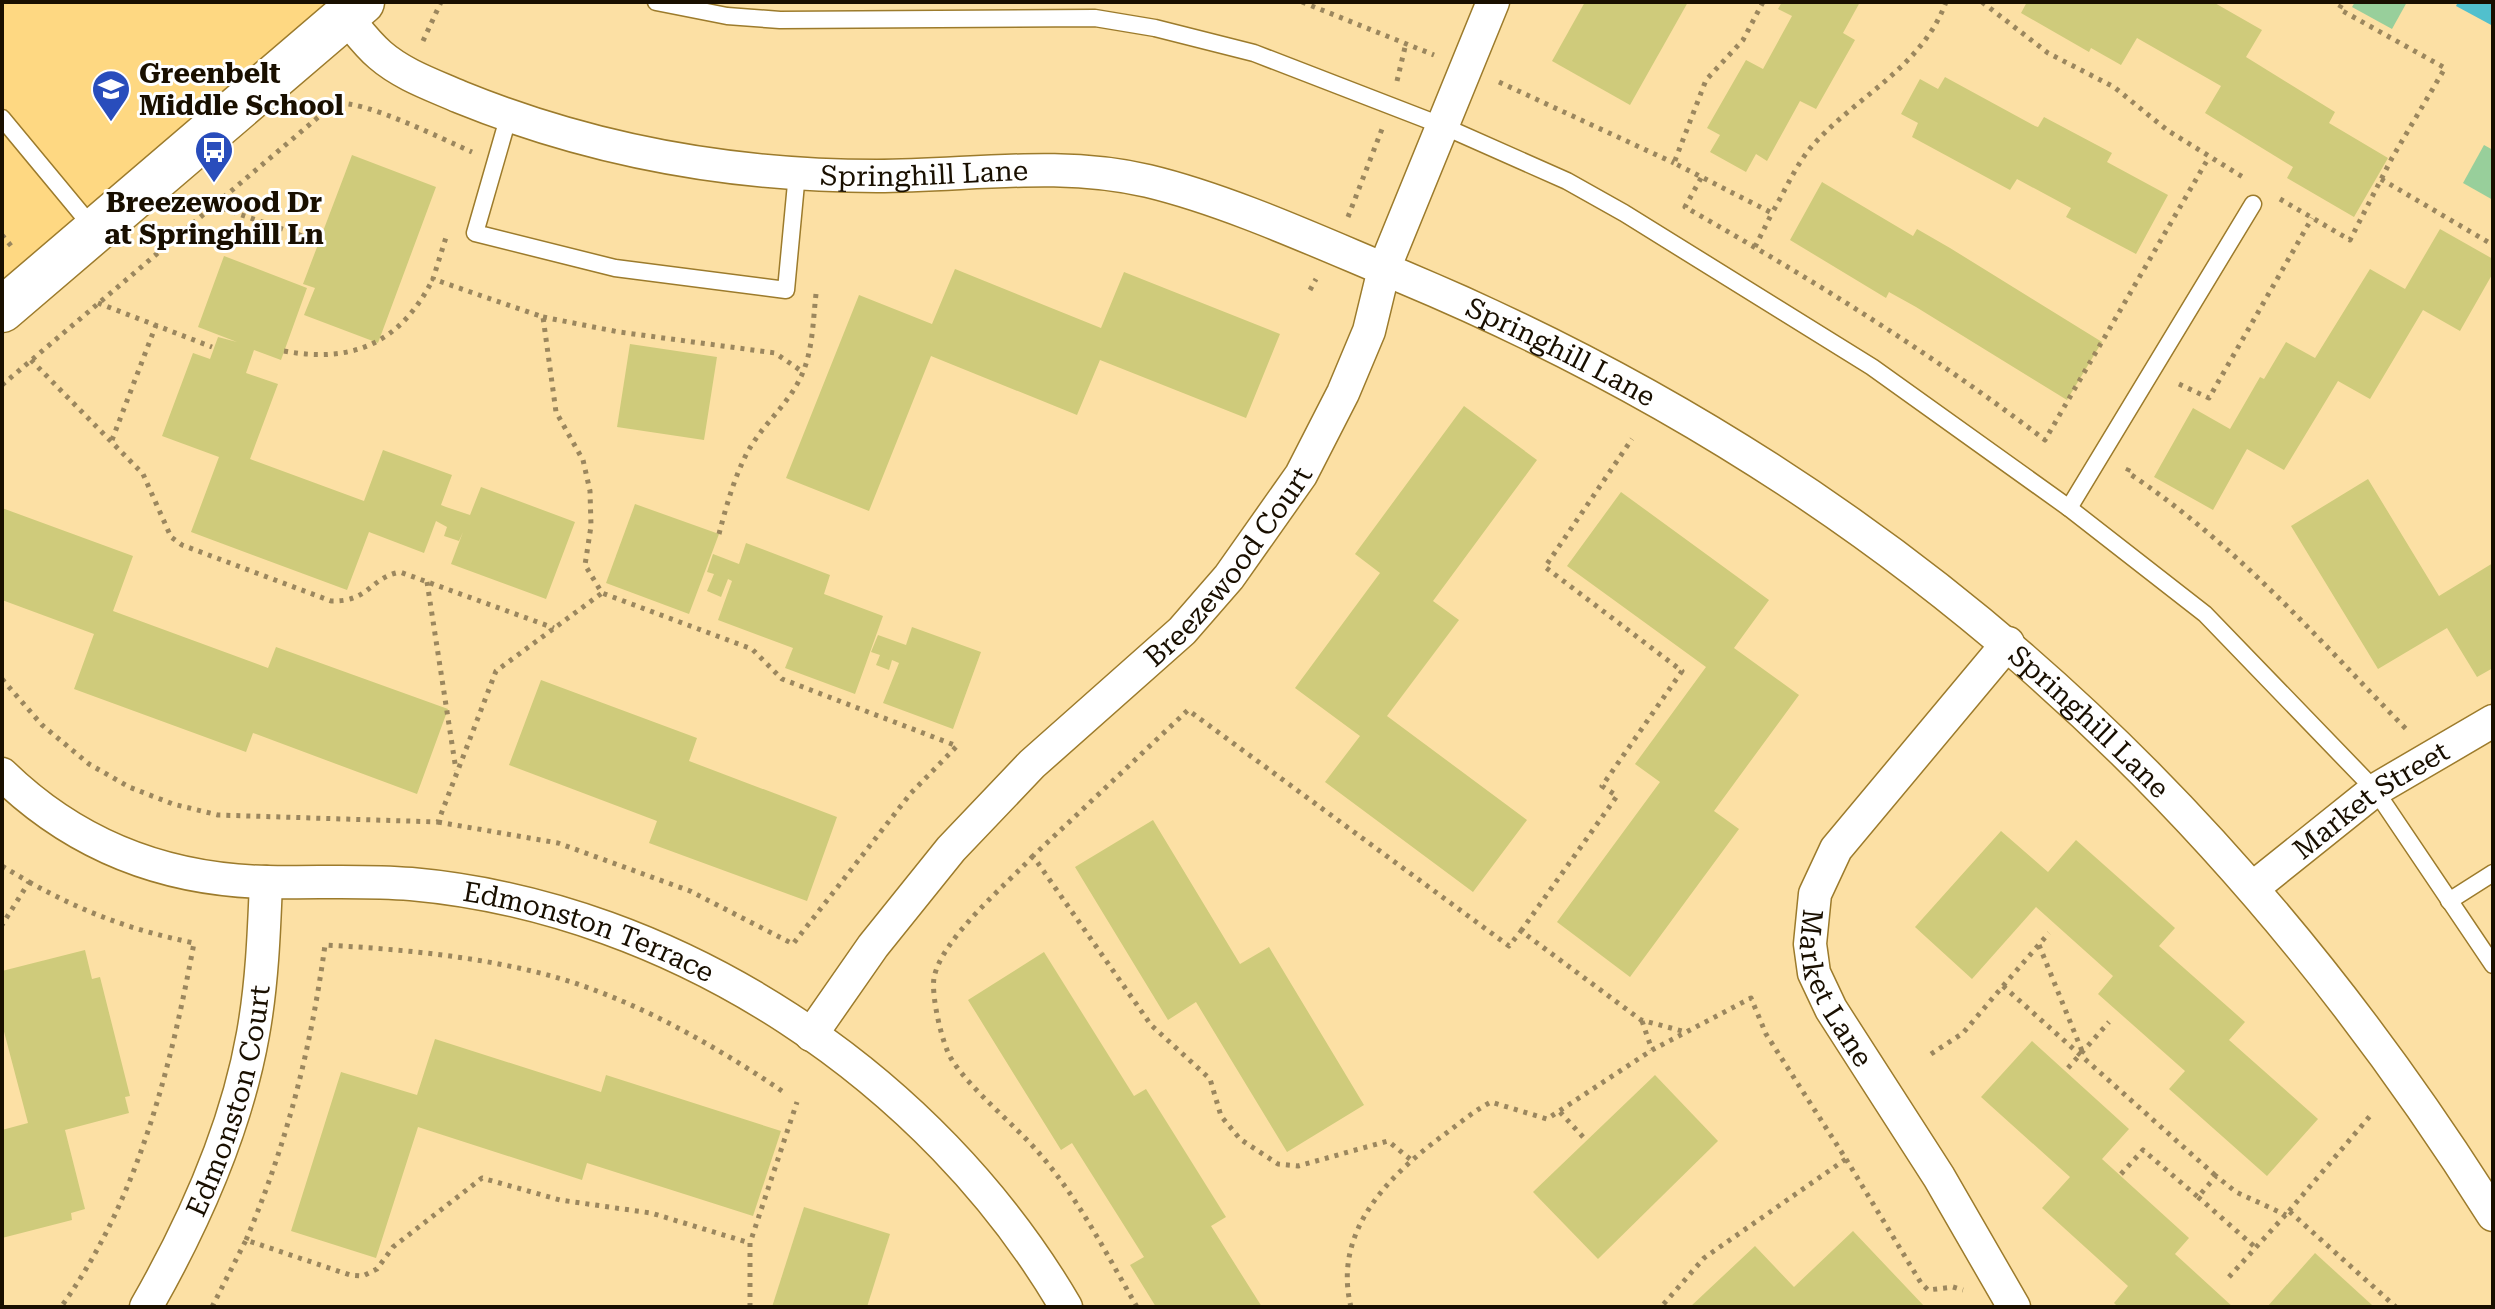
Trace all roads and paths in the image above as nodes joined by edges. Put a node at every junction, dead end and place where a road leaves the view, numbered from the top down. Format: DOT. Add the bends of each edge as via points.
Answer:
graph roads {
  1 [pos="656,2"];
  2 [pos="1493,2"];
  3 [pos="1763,2"];
  4 [pos="1946,2"];
  5 [pos="1982,2"];
  6 [pos="2343,2"];
  7 [pos="354,9"];
  8 [pos="1406,43"];
  9 [pos="1390,106"];
  10 [pos="509,115"];
  11 [pos="2,118"];
  12 [pos="1443,126"];
  13 [pos="2209,157"];
  14 [pos="468,166"];
  15 [pos="797,173"];
  16 [pos="1701,178"];
  17 [pos="2381,179"];
  18 [pos="2263,189"];
  19 [pos="213,204"];
  20 [pos="2253,204"];
  21 [pos="1772,213"];
  22 [pos="2312,218"];
  23 [pos="450,222"];
  24 [pos="95,230"];
  25 [pos="314,240"];
  26 [pos="2493,245"];
  27 [pos="1755,247"];
  28 [pos="1332,248"];
  29 [pos="1384,269"];
  30 [pos="433,279"];
  31 [pos="817,281"];
  32 [pos="1310,290"];
  33 [pos="98,303"];
  34 [pos="4,305"];
  35 [pos="543,317"];
  36 [pos="156,325"];
  37 [pos="212,347"];
  38 [pos="284,351"];
  39 [pos="31,360"];
  40 [pos="803,372"];
  41 [pos="2,385"];
  42 [pos="2172,395"];
  43 [pos="1632,439"];
  44 [pos="112,440"];
  45 [pos="2135,459"];
  46 [pos="2069,508"];
  47 [pos="719,534"];
  48 [pos="426,581"];
  49 [pos="602,593"];
  50 [pos="554,628"];
  51 [pos="2008,643"];
  52 [pos="2,679"];
  53 [pos="2493,721"];
  54 [pos="2418,765"];
  55 [pos="2,774"];
  56 [pos="457,774"];
  57 [pos="2375,790"];
  58 [pos="438,822"];
  59 [pos="1033,856"];
  60 [pos="2,866"];
  61 [pos="2493,873"];
  62 [pos="29,882"];
  63 [pos="266,882"];
  64 [pos="2254,887"];
  65 [pos="2449,901"];
  66 [pos="2,925"];
  67 [pos="1521,931"];
  68 [pos="2049,933"];
  69 [pos="2039,945"];
  70 [pos="2493,965"];
  71 [pos="2003,986"];
  72 [pos="1641,1020"];
  73 [pos="2109,1022"];
  74 [pos="1686,1032"];
  75 [pos="811,1035"];
  76 [pos="1652,1050"];
  77 [pos="2081,1053"];
  78 [pos="1931,1054"];
  79 [pos="2068,1068"];
  80 [pos="782,1091"];
  81 [pos="797,1102"];
  82 [pos="1560,1112"];
  83 [pos="2370,1116"];
  84 [pos="1584,1138"];
  85 [pos="1410,1159"];
  86 [pos="1846,1159"];
  87 [pos="2121,1174"];
  88 [pos="2216,1176"];
  89 [pos="2198,1197"];
  90 [pos="2287,1213"];
  91 [pos="2493,1215"];
  92 [pos="246,1240"];
  93 [pos="750,1243"];
  94 [pos="2256,1248"];
  95 [pos="2229,1277"];
  96 [pos="1970,1296"];
  97 [pos="61,1307"];
  98 [pos="146,1307"];
  99 [pos="212,1307"];
  100 [pos="750,1307"];
  101 [pos="1066,1307"];
  102 [pos="1137,1307"];
  103 [pos="1351,1307"];
  104 [pos="1661,1307"];
  105 [pos="2014,1307"];
  106 [pos="2396,1307"];
  1 -- 9 [label="lane" via="780,20 1095,18 1254,53"];
  2 -- 12 [label="street, Breezewood Court"];
  3 -- 16 [label="path" via="1743,40 1706,80 1674,163"];
  4 -- 21 [label="path" via="1922,47 1814,144"];
  5 -- 13 [label="path" via="2048,53 2114,87"];
  6 -- 17 [label="path" via="2339,9 2445,68"];
  7 -- 10 [label="street, Springhill Lane" via="364,40 394,66"];
  7 -- 24 [label="street"];
  8 -- 9 [label="path"];
  9 -- 12 [label="lane"];
  9 -- 28 [label="path"];
  10 -- 15 [label="street, Springhill Lane" via="663,157"];
  10 -- 15 [label="lane" via="475,233 615,268 786,290"];
  11 -- 24 [label="lane"];
  12 -- 29 [label="street, Breezewood Court"];
  12 -- 46 [label="lane" via="1624,213 1872,367"];
  13 -- 18 [label="path"];
  13 -- 27 [label="path" via="2045,440 1928,355"];
  14 -- 19 [label="path" via="472,151 350,102 335,103"];
  15 -- 28 [label="street, Springhill Lane" via="1099,172 1204,198"];
  16 -- 21 [label="path"];
  16 -- 27 [label="path" via="1685,207"];
  17 -- 22 [label="path" via="2350,240"];
  17 -- 26 [label="path"];
  18 -- 20 [label="path"];
  18 -- 22 [label="path"];
  19 -- 25 [label="path"];
  19 -- 33 [label="path"];
  20 -- 46 [label="lane"];
  21 -- 27 [label="path"];
  22 -- 42 [label="path" via="2209,398 2179,382"];
  23 -- 30 [label="path"];
  24 -- 34 [label="street"];
  28 -- 29 [label="street, Springhill Lane"];
  28 -- 32 [label="path"];
  29 -- 51 [label="street, Springhill Lane" via="1562,349 1683,415 1875,541"];
  29 -- 75 [label="street, Breezewood Court" via="1369,331 1337,405 1301,475 1229,577 1182,631 989,808 873,946"];
  30 -- 35 [label="path"];
  30 -- 38 [label="path" via="414,313 380,342 344,353"];
  31 -- 40 [label="path"];
  33 -- 36 [label="path"];
  33 -- 39 [label="path"];
  35 -- 40 [label="path" via="775,353"];
  35 -- 49 [label="path" via="556,412 583,460 590,491 585,565"];
  36 -- 37 [label="path"];
  36 -- 44 [label="path"];
  39 -- 41 [label="path"];
  39 -- 44 [label="path"];
  40 -- 47 [label="path" via="784,408 747,453"];
  43 -- 67 [label="path" via="1545,567 1682,671 1602,786 1617,796"];
  44 -- 48 [label="path" via="143,474 171,537 182,545 331,601 352,601 390,574"];
  45 -- 54 [label="path" via="2127,472 2230,548 2412,735"];
  46 -- 57 [label="lane" via="2205,614"];
  48 -- 50 [label="path"];
  48 -- 56 [label="path"];
  49 -- 50 [label="path"];
  49 -- 58 [label="path" via="752,649 782,679 957,746 892,816 793,944 690,891 585,852"];
  50 -- 56 [label="path" via="496,671"];
  51 -- 64 [label="street, Springhill Lane" via="2136,763"];
  51 -- 105 [label="street, Market Lane" via="1836,849 1815,894 1810,944 1814,973 1831,1009 1939,1177"];
  52 -- 58 [label="path" via="42,725 89,764 173,804 218,815"];
  53 -- 54 [label="street, Market Street"];
  54 -- 57 [label="street, Market Street"];
  55 -- 63 [label="street, Edmonston Terrace" via="75,832 125,856 176,873"];
  56 -- 58 [label="path"];
  57 -- 64 [label="street, Market Street"];
  57 -- 65 [label="lane"];
  59 -- 67 [label="path" via="1188,710 1509,946"];
  59 -- 85 [label="path" via="1151,1025 1210,1079 1221,1116 1240,1139 1263,1157 1288,1165 1388,1141"];
  59 -- 102 [label="path" via="939,963 933,979 937,1013 951,1059 1041,1156 1084,1216"];
  60 -- 62 [label="path"];
  61 -- 65 [label="lane"];
  62 -- 66 [label="path"];
  62 -- 97 [label="path" via="82,912 194,943 174,1045 141,1153 114,1215"];
  63 -- 75 [label="street, Edmonston Terrace" via="410,884 515,902 647,944 738,989"];
  63 -- 98 [label="street, Edmonston Court" via="261,976 242,1079 205,1188"];
  64 -- 91 [label="street, Springhill Lane" via="2383,1048"];
  65 -- 70 [label="lane"];
  67 -- 72 [label="path"];
  68 -- 69 [label="path"];
  69 -- 71 [label="path"];
  69 -- 77 [label="path"];
  71 -- 77 [label="path"];
  71 -- 78 [label="path" via="1963,1033"];
  72 -- 74 [label="path"];
  72 -- 76 [label="path"];
  73 -- 77 [label="path"];
  74 -- 76 [label="path"];
  74 -- 86 [label="path" via="1751,998 1766,1034"];
  75 -- 101 [label="street, Edmonston Terrace" via="943,1143 1011,1221"];
  76 -- 82 [label="path"];
  77 -- 79 [label="path"];
  77 -- 88 [label="path"];
  80 -- 92 [label="path" via="683,1032 539,973 464,957 325,945 302,1081 283,1148"];
  81 -- 93 [label="path"];
  82 -- 84 [label="path"];
  82 -- 85 [label="path" via="1547,1119 1491,1102"];
  83 -- 90 [label="path"];
  85 -- 103 [label="path" via="1359,1223 1347,1266"];
  86 -- 96 [label="path" via="1921,1283 1928,1290 1953,1287"];
  86 -- 104 [label="path" via="1704,1258"];
  87 -- 89 [label="path" via="2143,1150"];
  88 -- 89 [label="path"];
  88 -- 90 [label="path" via="2236,1192"];
  89 -- 94 [label="path"];
  90 -- 94 [label="path"];
  90 -- 106 [label="path"];
  92 -- 93 [label="path" via="363,1276 482,1178 560,1200 651,1213"];
  92 -- 99 [label="path"];
  93 -- 100 [label="path"];
  94 -- 95 [label="path"];
}
